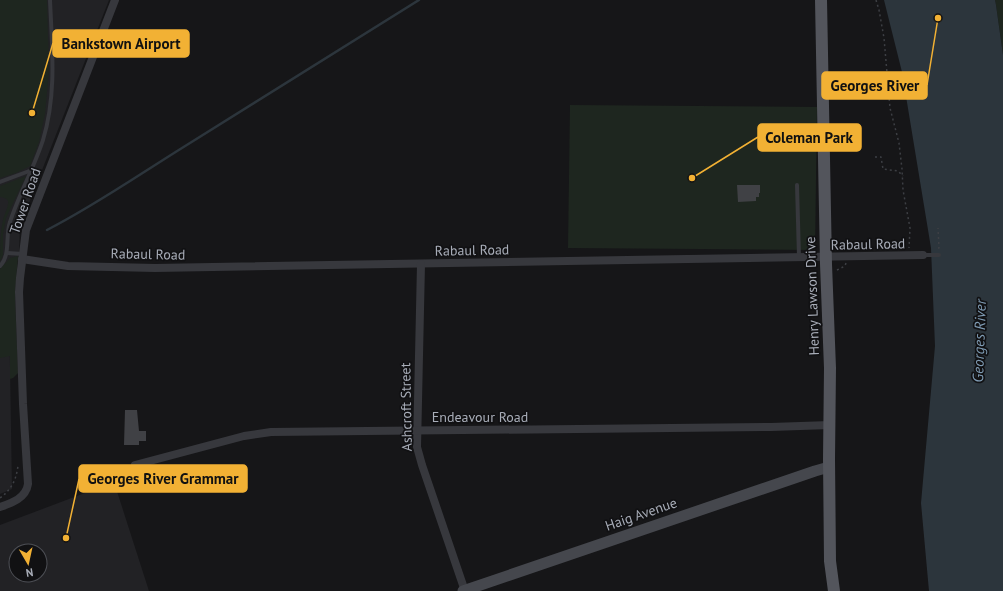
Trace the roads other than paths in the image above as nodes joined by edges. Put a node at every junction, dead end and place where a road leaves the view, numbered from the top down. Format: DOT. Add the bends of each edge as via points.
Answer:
graph roads {
  1 [pos="50,0"];
  2 [pos="115,0"];
  3 [pos="821,0"];
  4 [pos="32,170"];
  5 [pos="0,182"];
  6 [pos="797,186"];
  7 [pos="7,253"];
  8 [pos="922,255"];
  9 [pos="939,255"];
  10 [pos="23,257"];
  11 [pos="799,258"];
  12 [pos="826,258"];
  13 [pos="421,264"];
  14 [pos="0,266"];
  15 [pos="830,425"];
  16 [pos="417,431"];
  17 [pos="135,465"];
  18 [pos="829,467"];
  19 [pos="0,507"];
  20 [pos="464,591"];
  21 [pos="834,591"];
  1 -- 4 [label="lane" via="53,74 50,103 45,134"];
  2 -- 10 [label="street, Tower Road" via="26,230"];
  3 -- 12 [label="main road, Henry Lawson Drive"];
  4 -- 5 [label="lane"];
  4 -- 7 [label="lane" via="9,223"];
  6 -- 11 [label="lane"];
  7 -- 10 [label="lane"];
  7 -- 14 [label="lane"];
  8 -- 9 [label="lane"];
  8 -- 12 [label="street, Rabaul Road"];
  10 -- 13 [label="street, Rabaul Road" via="68,266 155,268"];
  10 -- 19 [label="street, Tower Road" via="19,292 28,484 24,494 17,500"];
  11 -- 12 [label="street, Rabaul Road"];
  11 -- 13 [label="street, Rabaul Road"];
  12 -- 15 [label="main road, Henry Lawson Drive"];
  13 -- 16 [label="street, Ashcroft Street"];
  15 -- 16 [label="street, Endeavour Road"];
  15 -- 18 [label="main road, Henry Lawson Drive"];
  16 -- 17 [label="street, Endeavour Road" via="262,432"];
  16 -- 20 [label="street, Ashcroft Street" via="420,458"];
  18 -- 20 [label="main road, Haig Avenue"];
  18 -- 21 [label="main road, Henry Lawson Drive" via="830,561"];
}
